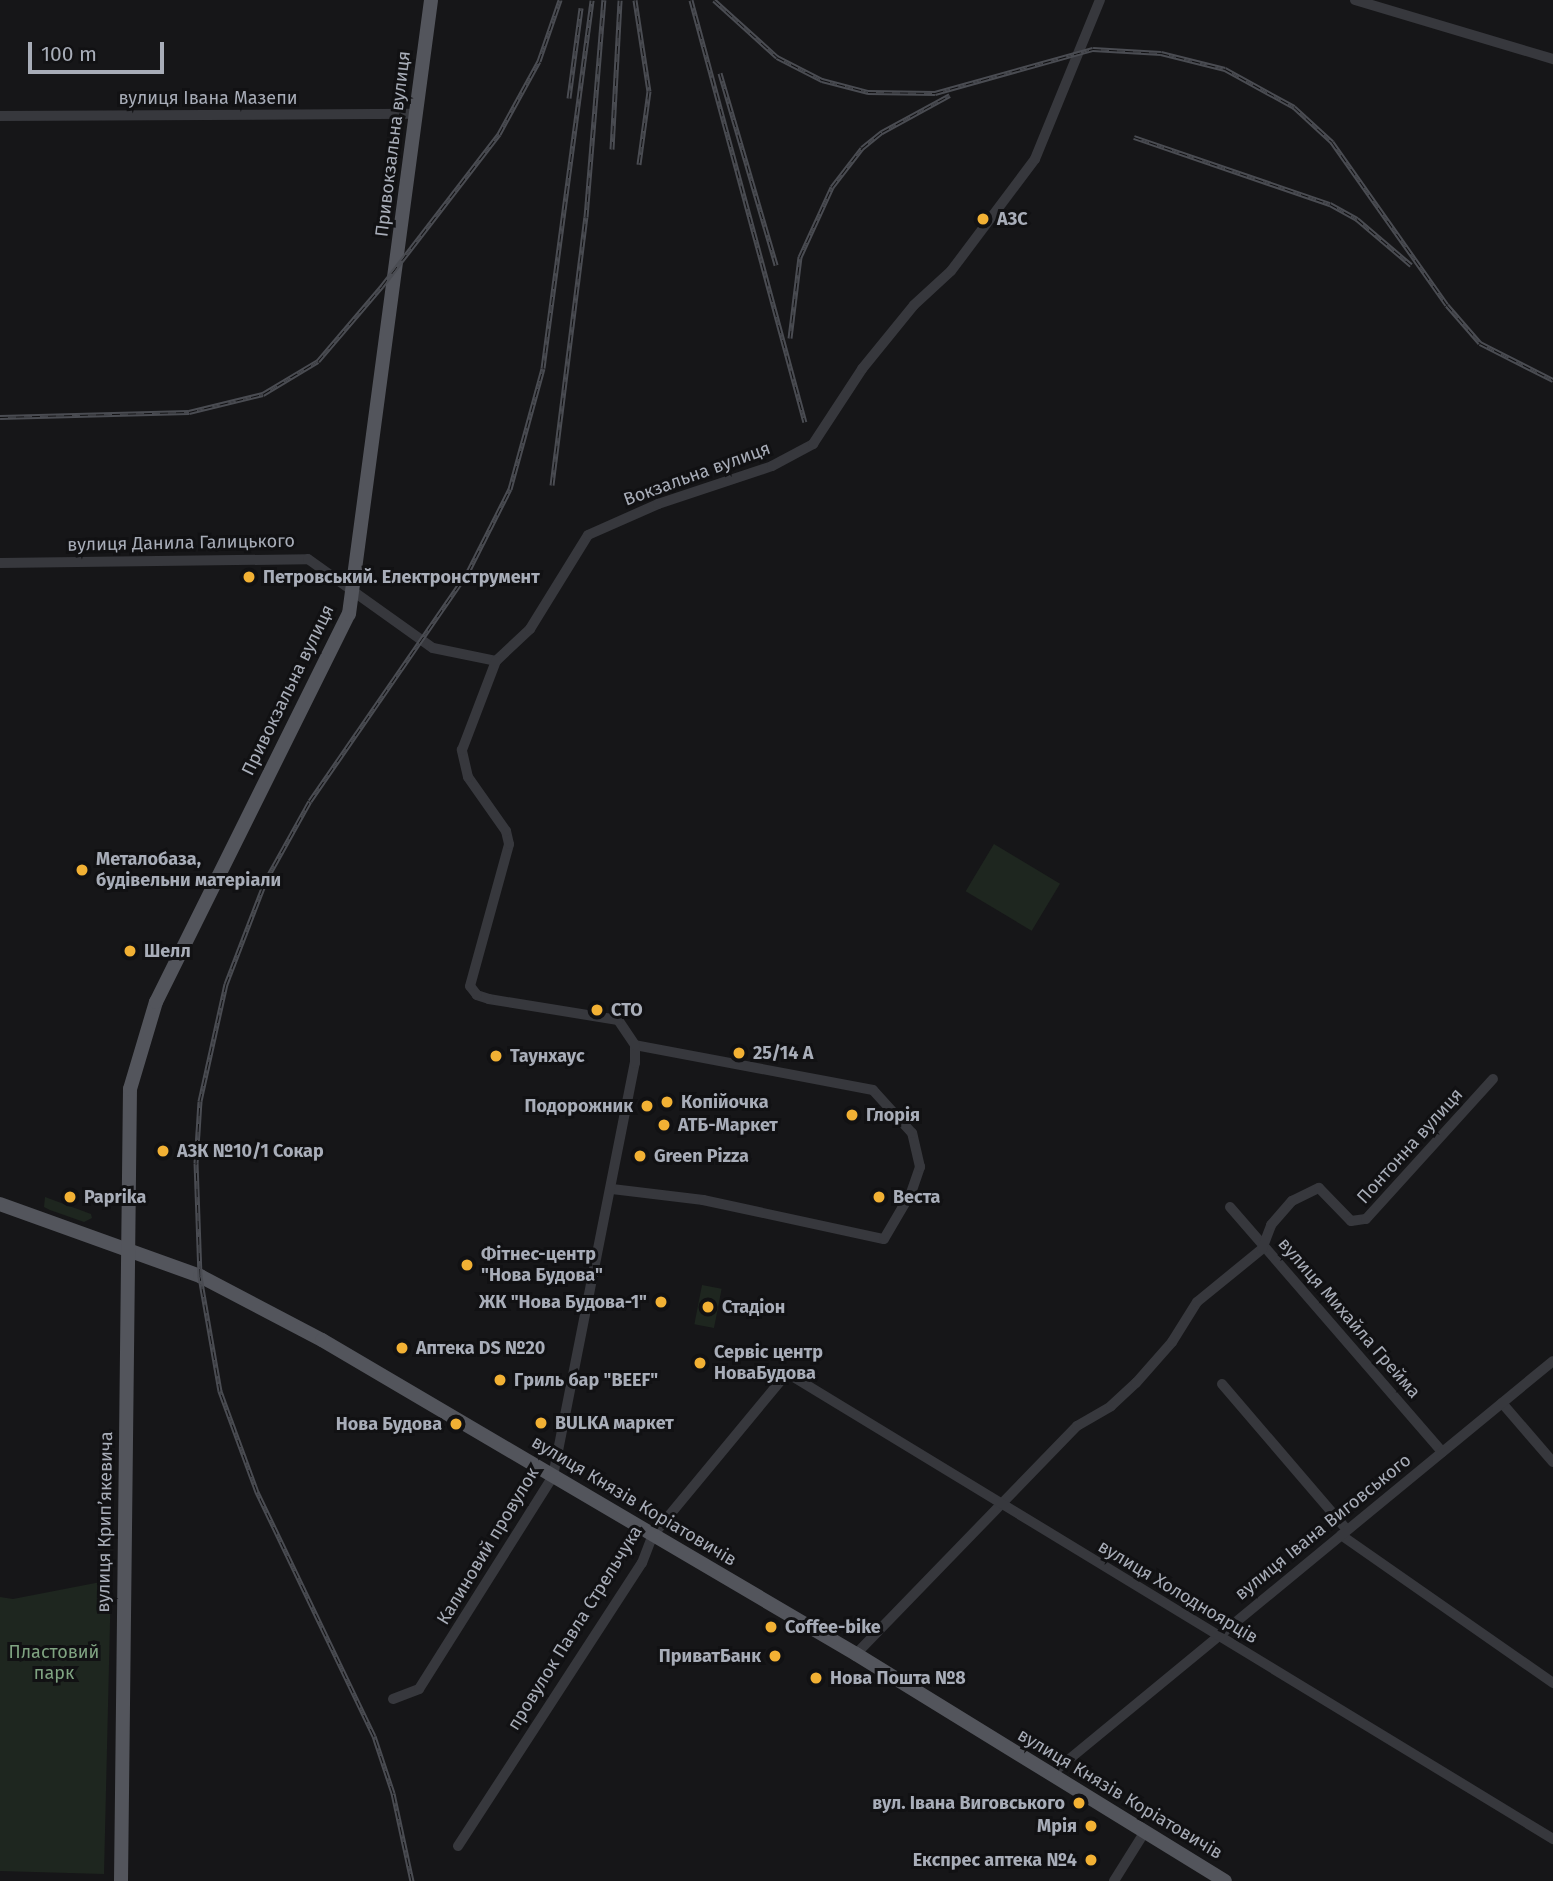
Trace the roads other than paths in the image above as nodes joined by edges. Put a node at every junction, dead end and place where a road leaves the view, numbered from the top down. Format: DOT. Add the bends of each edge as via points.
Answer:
graph roads {
  1 [pos="431,0"];
  2 [pos="1100,0"];
  3 [pos="1355,0"];
  4 [pos="1553,60"];
  5 [pos="416,114"];
  6 [pos="0,116"];
  7 [pos="0,563"];
  8 [pos="354,589"];
  9 [pos="496,661"];
  10 [pos="635,1045"];
  11 [pos="1493,1079"];
  12 [pos="612,1189"];
  13 [pos="0,1203"];
  14 [pos="1230,1207"];
  15 [pos="1264,1245"];
  16 [pos="125,1248"];
  17 [pos="1553,1361"];
  18 [pos="786,1373"];
  19 [pos="1222,1384"];
  20 [pos="1502,1403"];
  21 [pos="1442,1452"];
  22 [pos="1553,1462"];
  23 [pos="553,1476"];
  24 [pos="1003,1506"];
  25 [pos="1344,1533"];
  26 [pos="653,1535"];
  27 [pos="1218,1636"];
  28 [pos="856,1654"];
  29 [pos="1553,1683"];
  30 [pos="393,1699"];
  31 [pos="1050,1775"];
  32 [pos="1144,1833"];
  33 [pos="1553,1839"];
  34 [pos="458,1846"];
  35 [pos="121,1881"];
  36 [pos="1114,1881"];
  37 [pos="1224,1881"];
  1 -- 5 [label="main road, Привокзальна вулиця"];
  2 -- 9 [label="street, Вокзальна вулиця" via="1035,159 951,271 914,305 862,369 813,444 772,466 658,504 588,535 530,629"];
  3 -- 4 [label="street"];
  5 -- 6 [label="street, вулиця Івана Мазепи"];
  5 -- 8 [label="main road, Привокзальна вулиця"];
  7 -- 8 [label="street, вулиця Данила Галицького" via="308,559"];
  8 -- 9 [label="street" via="433,648"];
  8 -- 16 [label="main road, Привокзальна вулиця" via="349,614 156,1002 130,1088"];
  9 -- 10 [label="street" via="462,750 468,777 506,831 509,845 470,986 489,999 618,1020"];
  10 -- 12 [label="street, Калиновий провулок"];
  10 -- 12 [label="street" via="873,1090 912,1133 920,1167 911,1193 884,1239 703,1200"];
  11 -- 15 [label="street, Понтонна вулиця" via="1368,1218 1352,1221 1329,1194 1313,1188 1279,1214"];
  12 -- 23 [label="street, Калиновий провулок"];
  13 -- 16 [label="main road, вулиця Князів Коріатовичів"];
  14 -- 15 [label="street, вулиця Михайла Грейма"];
  15 -- 21 [label="street, вулиця Михайла Грейма"];
  15 -- 24 [label="street" via="1197,1302 1158,1360 1111,1406 1077,1426"];
  16 -- 23 [label="main road, вулиця Князів Коріатовичів" via="200,1276 322,1340"];
  16 -- 35 [label="main road, вулиця Крипʼякевича"];
  17 -- 20 [label="street, вулиця Івана Виговського"];
  18 -- 24 [label="street, вулиця Холодноярців"];
  18 -- 26 [label="street, провулок Павла Стрельчука"];
  19 -- 25 [label="street"];
  20 -- 21 [label="street, вулиця Івана Виговського"];
  20 -- 22 [label="street"];
  21 -- 25 [label="street, вулиця Івана Виговського"];
  23 -- 26 [label="main road, вулиця Князів Коріатовичів"];
  23 -- 30 [label="street, Калиновий провулок" via="419,1689"];
  24 -- 27 [label="street, вулиця Холодноярців"];
  24 -- 28 [label="street"];
  25 -- 27 [label="street, вулиця Івана Виговського"];
  25 -- 29 [label="street"];
  26 -- 28 [label="main road, вулиця Князів Коріатовичів"];
  26 -- 34 [label="street, провулок Павла Стрельчука" via="642,1563"];
  27 -- 31 [label="street, вулиця Івана Виговського"];
  27 -- 33 [label="street, вулиця Холодноярців"];
  28 -- 31 [label="main road, вулиця Князів Коріатовичів"];
  31 -- 32 [label="main road, вулиця Князів Коріатовичів"];
  32 -- 36 [label="street"];
  32 -- 37 [label="main road, вулиця Князів Коріатовичів"];
}
